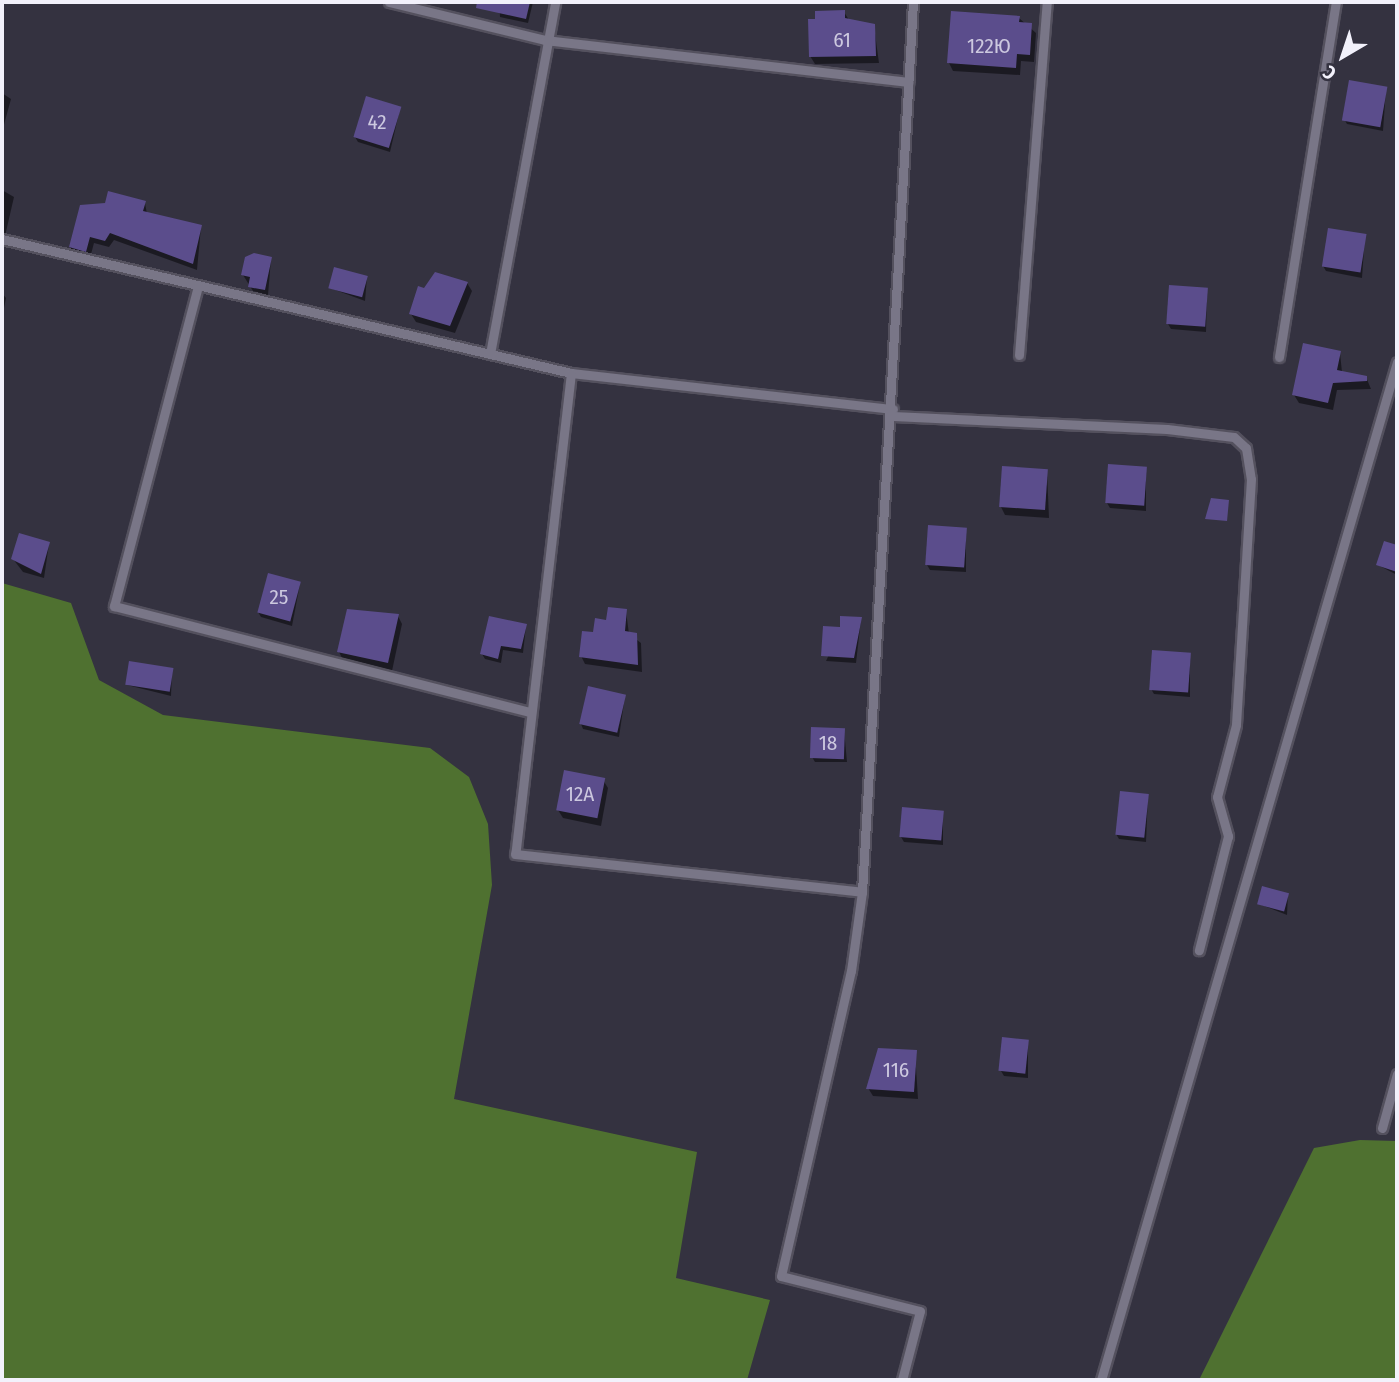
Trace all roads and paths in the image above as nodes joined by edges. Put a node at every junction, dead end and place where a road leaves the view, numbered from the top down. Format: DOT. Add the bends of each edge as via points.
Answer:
graph roads {
  1 [pos="389,2"];
  2 [pos="555,2"];
  3 [pos="913,2"];
  4 [pos="1047,2"];
  5 [pos="1336,2"];
  6 [pos="545,40"];
  7 [pos="909,82"];
  8 [pos="2,239"];
  9 [pos="198,286"];
  10 [pos="490,354"];
  11 [pos="1019,355"];
  12 [pos="1279,357"];
  13 [pos="1397,362"];
  14 [pos="571,373"];
  15 [pos="893,413"];
  16 [pos="531,712"];
  17 [pos="862,892"];
  18 [pos="1199,950"];
  19 [pos="1397,1074"];
  20 [pos="1382,1128"];
  21 [pos="902,1380"];
  22 [pos="1101,1380"];
  1 -- 6 [label="lane"];
  2 -- 6 [label="lane"];
  3 -- 7 [label="lane"];
  4 -- 11 [label="lane"];
  5 -- 12 [label="lane"];
  6 -- 7 [label="lane"];
  6 -- 10 [label="lane"];
  7 -- 15 [label="lane"];
  8 -- 9 [label="lane"];
  9 -- 10 [label="lane"];
  9 -- 16 [label="lane" via="114,606"];
  10 -- 14 [label="lane"];
  13 -- 22 [label="lane"];
  14 -- 15 [label="lane"];
  14 -- 16 [label="lane"];
  15 -- 17 [label="lane"];
  15 -- 18 [label="lane" via="1167,429 1234,438 1246,448 1252,470 1236,725 1217,797 1228,836"];
  16 -- 17 [label="lane" via="514,854"];
  17 -- 21 [label="lane" via="851,971 781,1276 920,1311"];
  19 -- 20 [label="lane"];
}
